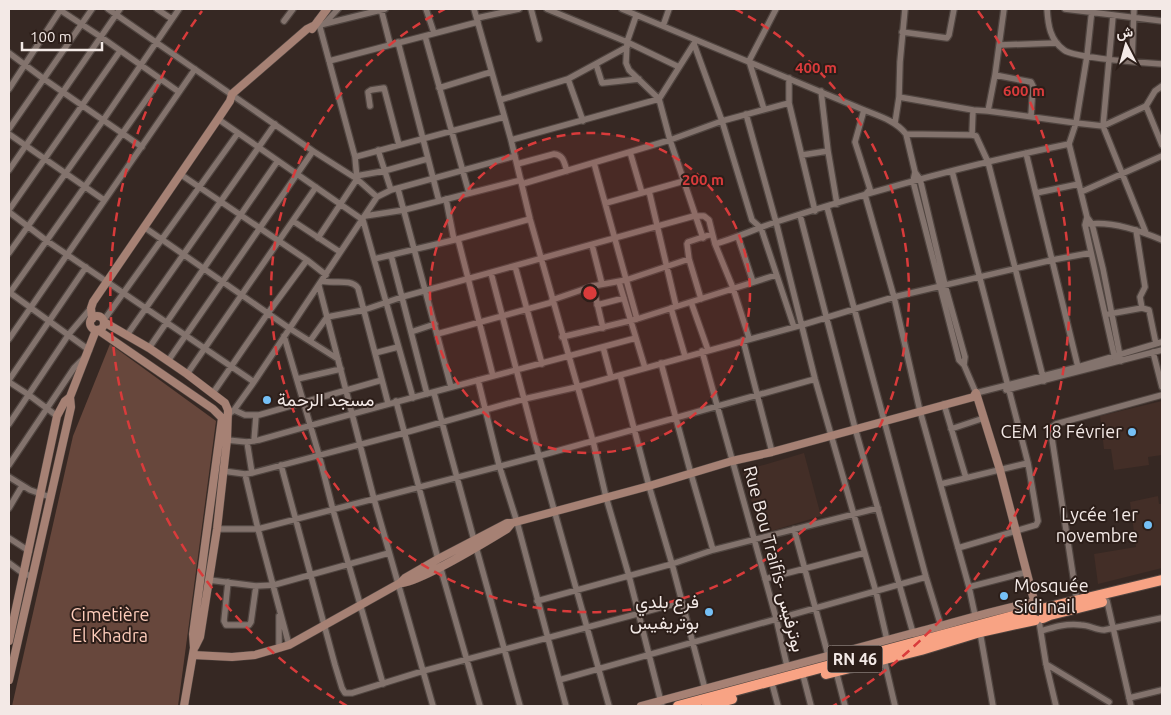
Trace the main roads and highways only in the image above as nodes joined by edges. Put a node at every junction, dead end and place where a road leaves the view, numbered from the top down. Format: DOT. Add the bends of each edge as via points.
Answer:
graph roads {
  1 [pos="1162,580"];
  2 [pos="1162,587"];
  3 [pos="1038,615"];
  4 [pos="678,706"];
  5 [pos="707,706"];
  1 -- 3 [label="highway, RN 46" via="1076,600"];
  2 -- 3 [label="highway, RN 46" via="1050,615"];
  3 -- 4 [label="highway, RN 46"];
  3 -- 5 [label="highway, RN 46"];
}
